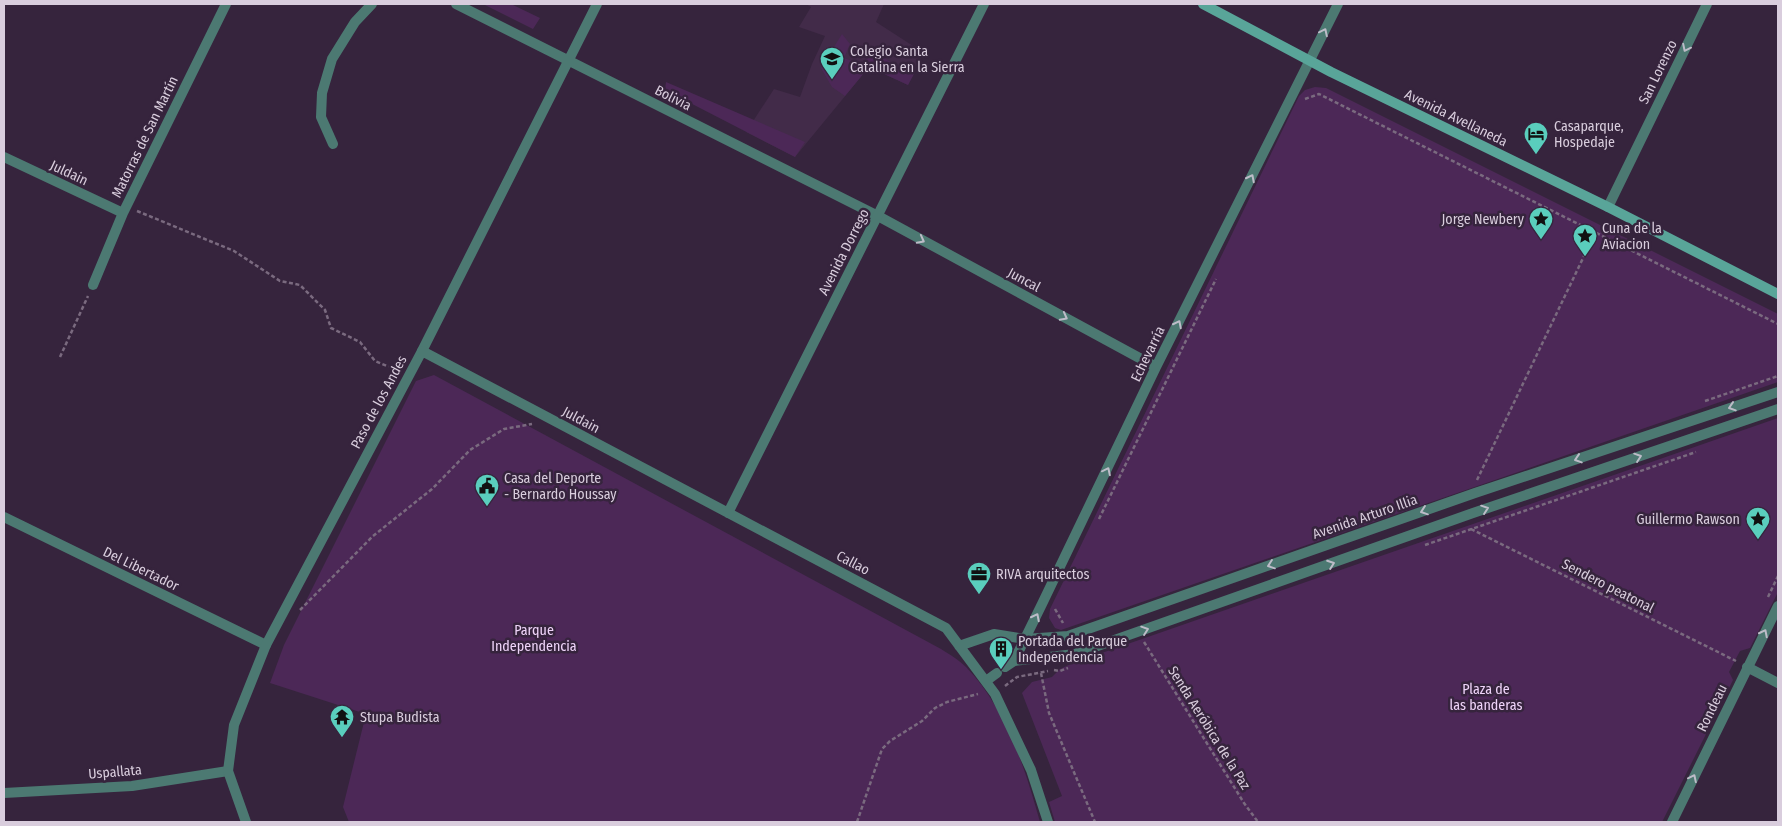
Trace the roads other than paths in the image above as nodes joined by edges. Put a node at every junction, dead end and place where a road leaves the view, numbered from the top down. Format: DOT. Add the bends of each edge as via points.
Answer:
graph roads {
  1 [pos="226,4"];
  2 [pos="372,4"];
  3 [pos="456,4"];
  4 [pos="597,4"];
  5 [pos="984,4"];
  6 [pos="1203,4"];
  7 [pos="1338,4"];
  8 [pos="1707,4"];
  9 [pos="1310,61"];
  10 [pos="569,62"];
  11 [pos="333,144"];
  12 [pos="4,158"];
  13 [pos="1608,207"];
  14 [pos="123,213"];
  15 [pos="878,216"];
  16 [pos="93,285"];
  17 [pos="1778,294"];
  18 [pos="422,351"];
  19 [pos="1156,367"];
  20 [pos="1778,392"];
  21 [pos="1778,409"];
  22 [pos="728,513"];
  23 [pos="4,517"];
  24 [pos="1778,606"];
  25 [pos="1025,639"];
  26 [pos="266,645"];
  27 [pos="959,646"];
  28 [pos="1747,667"];
  29 [pos="997,673"];
  30 [pos="1778,683"];
  31 [pos="990,685"];
  32 [pos="228,771"];
  33 [pos="4,794"];
  34 [pos="246,822"];
  35 [pos="1048,822"];
  36 [pos="1672,822"];
  1 -- 14 [label="street, Matorras de San Martín"];
  2 -- 11 [label="street" via="355,22 332,59 322,94 321,118"];
  3 -- 10 [label="street, Bolivia"];
  4 -- 10 [label="street, Paso de los Andes"];
  5 -- 15 [label="street, Avenida Dorrego"];
  6 -- 9 [label="main road, Avenida Avellaneda"];
  9 -- 7 [label="street, Echevarría, one-way"];
  8 -- 13 [label="street, San Lorenzo, one-way"];
  9 -- 13 [label="main road, Avenida Avellaneda"];
  19 -- 9 [label="street, Echevarría, one-way"];
  10 -- 15 [label="street, Bolivia"];
  10 -- 18 [label="street, Paso de los Andes"];
  12 -- 14 [label="street, Juldain"];
  13 -- 17 [label="main road, Avenida Avellaneda"];
  14 -- 16 [label="street, Matorras de San Martín"];
  15 -- 19 [label="street, Juncal, one-way"];
  15 -- 22 [label="street, Avenida Dorrego"];
  18 -- 22 [label="street, Juldain"];
  18 -- 26 [label="street, Paso de los Andes"];
  25 -- 19 [label="street, Echevarría, one-way"];
  20 -- 25 [label="street, Avenida Arturo Illia, one-way" via="1475,493 1068,636"];
  25 -- 21 [label="street, Echevarría, one-way" via="1009,664 1075,654"];
  22 -- 27 [label="street, Callao" via="946,628"];
  23 -- 26 [label="street, Del Libertador"];
  28 -- 24 [label="street, Rondeau, one-way"];
  25 -- 27 [label="street, Avenida Arturo Illia" via="994,634"];
  26 -- 32 [label="street, Paso de los Andes" via="234,725"];
  27 -- 31 [label="street, Callao"];
  28 -- 30 [label="street"];
  36 -- 28 [label="street, Rondeau, one-way"];
  29 -- 31 [label="street"];
  31 -- 35 [label="street, Callao" via="1031,770"];
  32 -- 33 [label="street, Uspallata" via="132,786"];
  32 -- 34 [label="street, Paso de los Andes"];
}
